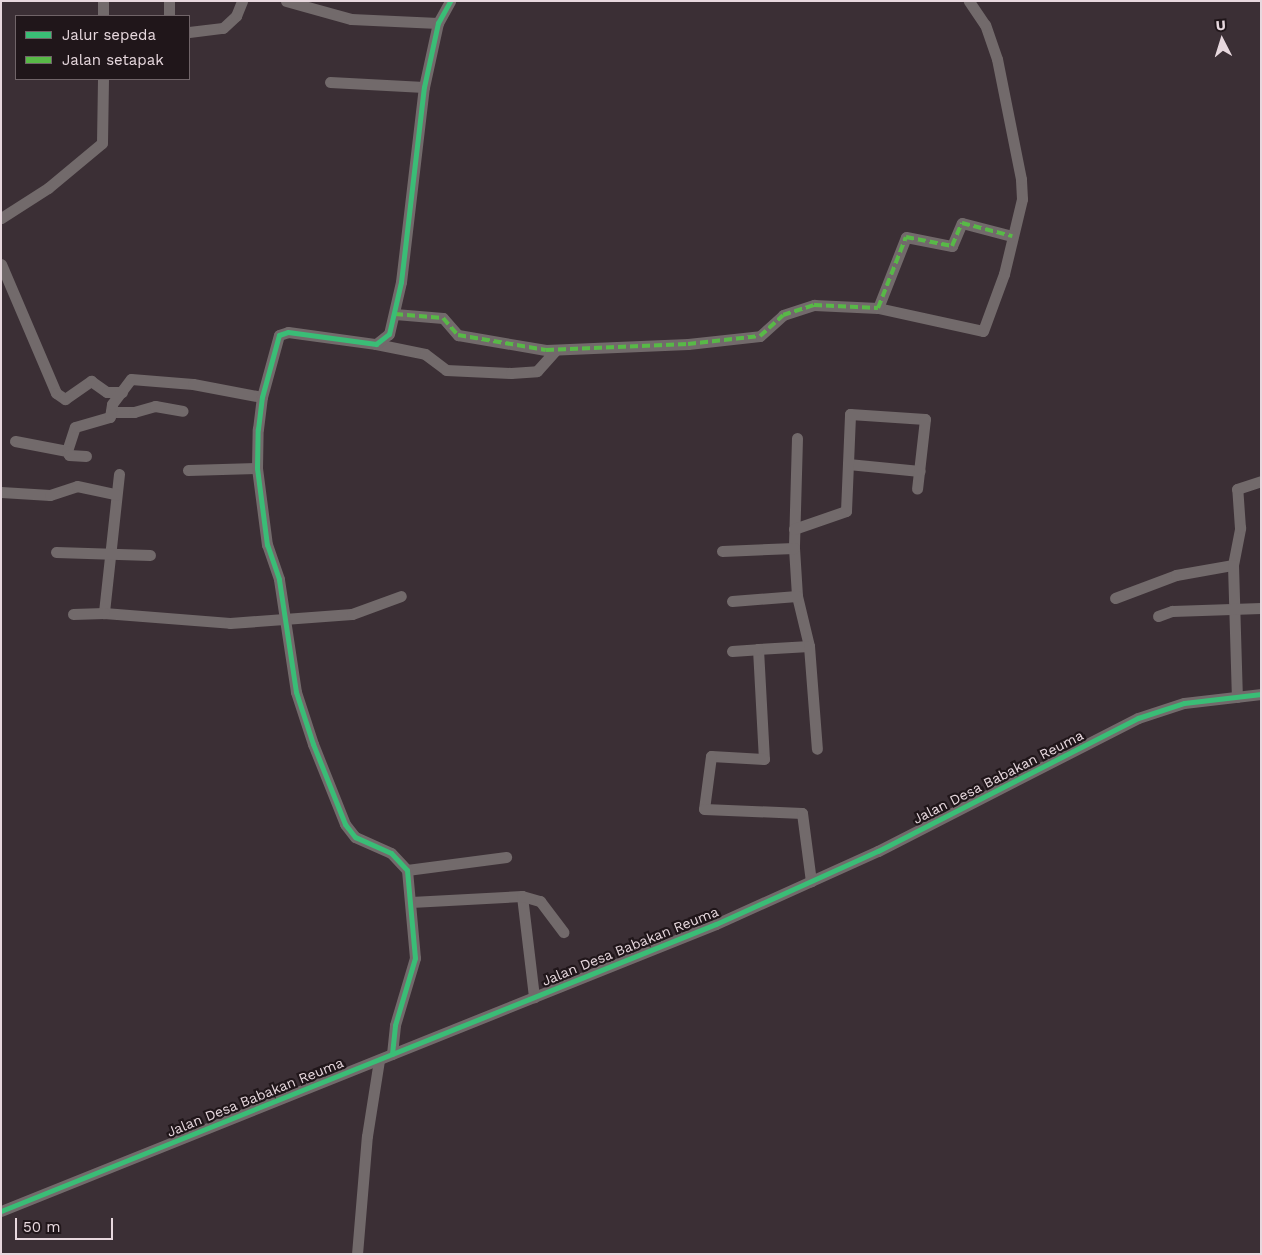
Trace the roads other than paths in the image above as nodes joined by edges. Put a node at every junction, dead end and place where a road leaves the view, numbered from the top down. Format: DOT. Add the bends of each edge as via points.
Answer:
graph roads {
  1 [pos="102,1"];
  2 [pos="169,1"];
  3 [pos="242,1"];
  4 [pos="286,1"];
  5 [pos="450,1"];
  6 [pos="984,1"];
  7 [pos="972,5"];
  8 [pos="103,15"];
  9 [pos="169,15"];
  10 [pos="438,23"];
  11 [pos="190,32"];
  12 [pos="103,80"];
  13 [pos="330,82"];
  14 [pos="424,87"];
  15 [pos="1,218"];
  16 [pos="1012,236"];
  17 [pos="1,264"];
  18 [pos="878,308"];
  19 [pos="395,314"];
  20 [pos="376,344"];
  21 [pos="555,351"];
  22 [pos="122,392"];
  23 [pos="262,397"];
  24 [pos="183,411"];
  25 [pos="111,412"];
  26 [pos="797,438"];
  27 [pos="15,441"];
  28 [pos="67,451"];
  29 [pos="86,456"];
  30 [pos="848,464"];
  31 [pos="257,468"];
  32 [pos="188,470"];
  33 [pos="920,472"];
  34 [pos="119,474"];
  35 [pos="1261,481"];
  36 [pos="917,489"];
  37 [pos="1,492"];
  38 [pos="116,494"];
  39 [pos="794,528"];
  40 [pos="794,548"];
  41 [pos="722,551"];
  42 [pos="56,552"];
  43 [pos="150,555"];
  44 [pos="108,557"];
  45 [pos="1233,565"];
  46 [pos="401,596"];
  47 [pos="797,596"];
  48 [pos="1115,598"];
  49 [pos="732,601"];
  50 [pos="1236,608"];
  51 [pos="1261,608"];
  52 [pos="104,613"];
  53 [pos="73,614"];
  54 [pos="1158,616"];
  55 [pos="283,619"];
  56 [pos="809,646"];
  57 [pos="758,649"];
  58 [pos="732,650"];
  59 [pos="1261,694"];
  60 [pos="1237,696"];
  61 [pos="817,749"];
  62 [pos="506,858"];
  63 [pos="406,870"];
  64 [pos="811,881"];
  65 [pos="522,896"];
  66 [pos="411,902"];
  67 [pos="563,932"];
  68 [pos="534,997"];
  69 [pos="392,1054"];
  70 [pos="380,1060"];
  71 [pos="1,1211"];
  72 [pos="356,1254"];
  1 -- 8 [label="street"];
  2 -- 9 [label="street"];
  3 -- 11 [label="street" via="236,16 223,28"];
  4 -- 10 [label="street" via="351,19"];
  5 -- 10 [label="street"];
  6 -- 7 [label="street"];
  7 -- 16 [label="street" via="985,25 1006,90 1022,178 1022,199"];
  10 -- 14 [label="street"];
  12 -- 15 [label="street" via="102,143 48,188"];
  13 -- 14 [label="street"];
  14 -- 19 [label="street"];
  16 -- 18 [label="street" via="962,224 952,246 906,237"];
  16 -- 18 [label="street" via="983,331"];
  17 -- 22 [label="street" via="56,393 65,399 91,381 106,392"];
  18 -- 21 [label="street" via="814,305 783,315 760,336 688,344"];
  19 -- 20 [label="street" via="389,334"];
  19 -- 21 [label="street" via="443,318 454,333 477,340"];
  20 -- 21 [label="street" via="425,354 446,370 511,373 537,371"];
  20 -- 23 [label="street" via="288,332 279,335"];
  22 -- 23 [label="street" via="125,383 139,378"];
  22 -- 25 [label="street" via="112,404"];
  23 -- 31 [label="street"];
  24 -- 25 [label="street" via="156,406 134,412"];
  25 -- 28 [label="street" via="105,419 75,427"];
  26 -- 39 [label="street"];
  27 -- 28 [label="street"];
  28 -- 29 [label="street" via="69,455"];
  30 -- 33 [label="street"];
  30 -- 33 [label="street" via="850,414 925,419"];
  30 -- 39 [label="street" via="846,511"];
  31 -- 32 [label="street"];
  31 -- 55 [label="street" via="267,545 279,579"];
  33 -- 36 [label="street"];
  34 -- 38 [label="street"];
  35 -- 45 [label="street" via="1237,489 1240,528"];
  37 -- 38 [label="street" via="50,495 77,486"];
  38 -- 44 [label="street"];
  39 -- 40 [label="street"];
  40 -- 41 [label="street"];
  40 -- 47 [label="street"];
  42 -- 44 [label="street"];
  43 -- 44 [label="street"];
  44 -- 52 [label="street"];
  45 -- 48 [label="street" via="1176,575"];
  45 -- 50 [label="street"];
  46 -- 55 [label="street" via="352,614"];
  47 -- 49 [label="street"];
  47 -- 56 [label="street"];
  50 -- 51 [label="street"];
  50 -- 54 [label="street" via="1172,611"];
  50 -- 60 [label="street"];
  52 -- 53 [label="street"];
  52 -- 55 [label="street" via="196,623"];
  55 -- 63 [label="street" via="296,692 334,804 344,824 355,836 391,853"];
  56 -- 57 [label="street"];
  56 -- 61 [label="street"];
  57 -- 58 [label="street"];
  57 -- 64 [label="street" via="764,759 711,756 704,809 802,813"];
  59 -- 60 [label="street, Jalan Desa Babakan Reuma"];
  60 -- 64 [label="street, Jalan Desa Babakan Reuma" via="1184,703 1138,718 878,851"];
  62 -- 63 [label="street"];
  63 -- 66 [label="street"];
  64 -- 68 [label="street, Jalan Desa Babakan Reuma"];
  65 -- 66 [label="street"];
  65 -- 67 [label="street" via="540,901"];
  65 -- 68 [label="street"];
  66 -- 69 [label="street" via="415,958 395,1025"];
  68 -- 69 [label="street, Jalan Desa Babakan Reuma"];
  69 -- 70 [label="street, Jalan Desa Babakan Reuma"];
  70 -- 71 [label="street, Jalan Desa Babakan Reuma"];
  70 -- 72 [label="street" via="367,1136"];
}
